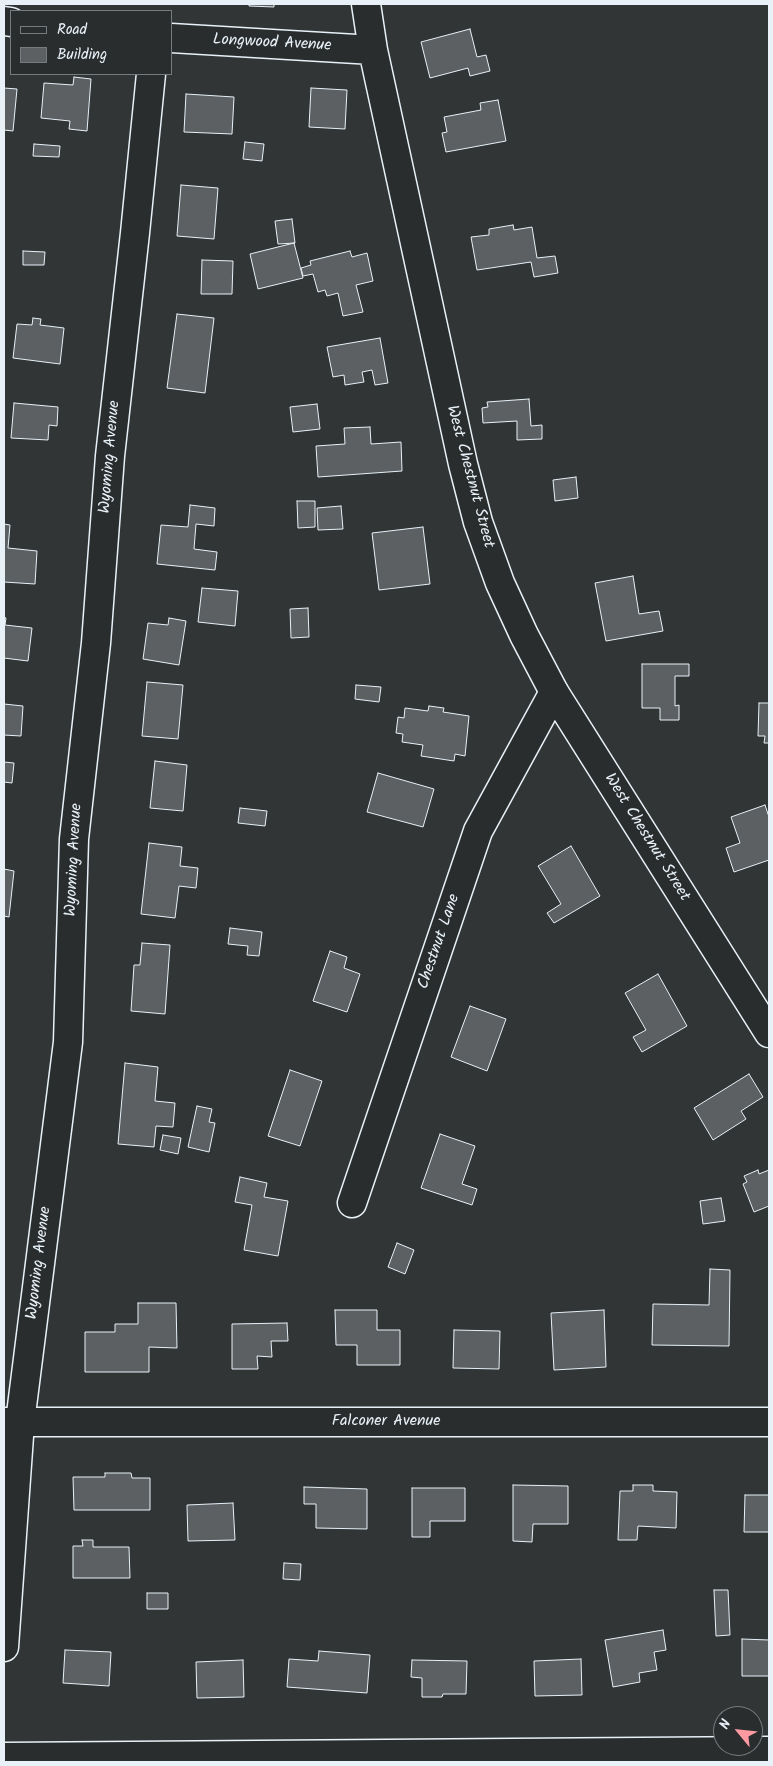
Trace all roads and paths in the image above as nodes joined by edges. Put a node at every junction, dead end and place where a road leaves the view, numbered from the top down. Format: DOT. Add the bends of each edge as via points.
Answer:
graph roads {
  1 [pos="366,4"];
  2 [pos="172,38"];
  3 [pos="373,50"];
  4 [pos="151,75"];
  5 [pos="554,692"];
  6 [pos="769,1033"];
  7 [pos="352,1203"];
  8 [pos="12,1422"];
  9 [pos="769,1422"];
  10 [pos="4,1647"];
  11 [pos="769,1751"];
  12 [pos="4,1757"];
  1 -- 3 [label="street, West Chestnut Street"];
  2 -- 3 [label="street, Longwood Avenue"];
  3 -- 5 [label="street, West Chestnut Street" via="478,522 504,592"];
  4 -- 8 [label="street, Wyoming Avenue" via="74,838 68,1042"];
  5 -- 6 [label="street, West Chestnut Street"];
  5 -- 7 [label="street, Chestnut Lane" via="478,831"];
  8 -- 9 [label="street, Falconer Avenue"];
  8 -- 10 [label="street, Wyoming Avenue"];
  11 -- 12 [label="street"];
}
